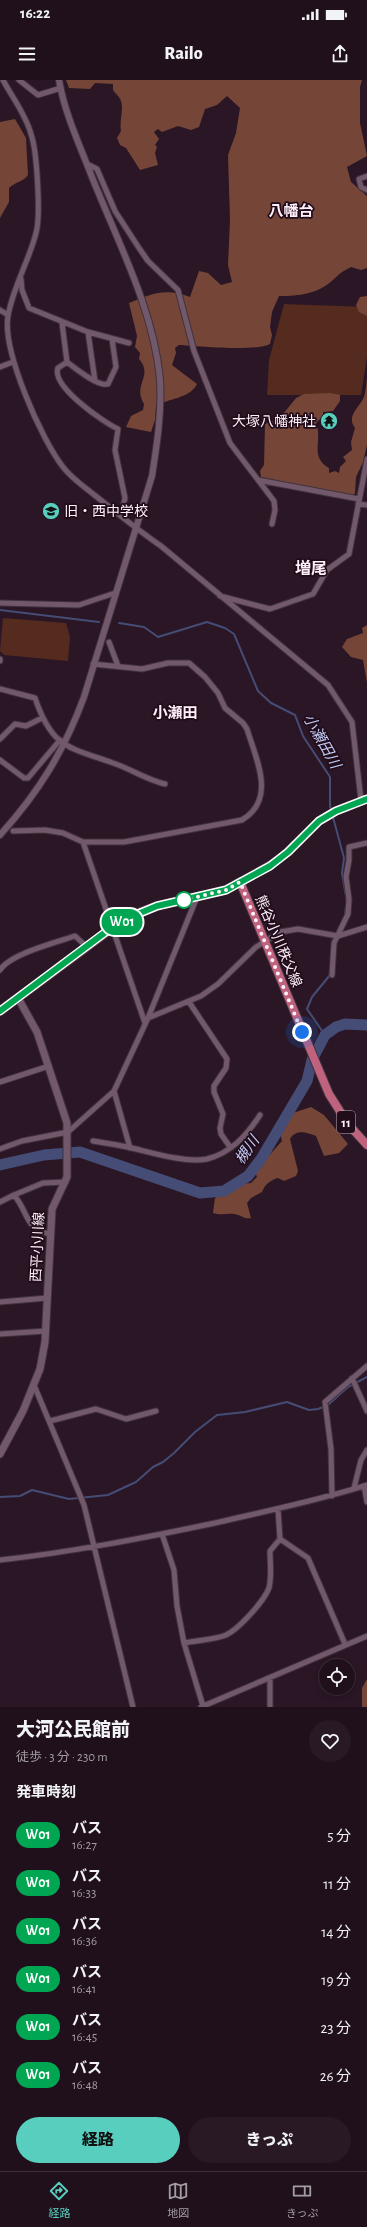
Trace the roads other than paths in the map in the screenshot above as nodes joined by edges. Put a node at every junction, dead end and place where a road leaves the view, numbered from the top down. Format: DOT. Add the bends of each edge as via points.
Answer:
graph roads {
  1 [pos="3,80"];
  2 [pos="19,80"];
  3 [pos="59,80"];
  4 [pos="60,88"];
  5 [pos="87,164"];
  6 [pos="367,176"];
  7 [pos="106,190"];
  8 [pos="367,190"];
  9 [pos="98,194"];
  10 [pos="20,276"];
  11 [pos="0,310"];
  12 [pos="8,315"];
  13 [pos="62,323"];
  14 [pos="88,332"];
  15 [pos="112,339"];
  16 [pos="128,343"];
  17 [pos="13,362"];
  18 [pos="67,362"];
  19 [pos="0,367"];
  20 [pos="95,381"];
  21 [pos="367,459"];
  22 [pos="365,479"];
  23 [pos="257,480"];
  24 [pos="358,501"];
  25 [pos="367,505"];
  26 [pos="121,516"];
  27 [pos="272,524"];
  28 [pos="135,528"];
  29 [pos="115,593"];
  30 [pos="220,596"];
  31 [pos="0,603"];
  32 [pos="109,642"];
  33 [pos="93,664"];
  34 [pos="118,666"];
  35 [pos="0,689"];
  36 [pos="42,718"];
  37 [pos="0,739"];
  38 [pos="63,742"];
  39 [pos="0,760"];
  40 [pos="165,784"];
  41 [pos="364,800"];
  42 [pos="12,831"];
  43 [pos="0,835"];
  44 [pos="83,842"];
  45 [pos="367,843"];
  46 [pos="240,882"];
  47 [pos="198,897"];
  48 [pos="367,927"];
  49 [pos="111,928"];
  50 [pos="338,936"];
  51 [pos="265,940"];
  52 [pos="87,947"];
  53 [pos="0,970"];
  54 [pos="332,975"];
  55 [pos="18,998"];
  56 [pos="189,1002"];
  57 [pos="0,1011"];
  58 [pos="147,1021"];
  59 [pos="49,1066"];
  60 [pos="0,1082"];
  61 [pos="114,1091"];
  62 [pos="260,1115"];
  63 [pos="68,1134"];
  64 [pos="93,1141"];
  65 [pos="367,1145"];
  66 [pos="230,1147"];
  67 [pos="130,1148"];
  68 [pos="0,1149"];
  69 [pos="66,1180"];
  70 [pos="14,1195"];
  71 [pos="0,1202"];
  72 [pos="50,1234"];
  73 [pos="47,1298"];
  74 [pos="0,1302"];
  75 [pos="46,1331"];
  76 [pos="0,1334"];
  77 [pos="367,1366"];
  78 [pos="352,1378"];
  79 [pos="34,1385"];
  80 [pos="156,1411"];
  81 [pos="367,1411"];
  82 [pos="50,1421"];
  83 [pos="367,1450"];
  84 [pos="0,1454"];
  85 [pos="365,1485"];
  86 [pos="354,1488"];
  87 [pos="332,1496"];
  88 [pos="367,1502"];
  89 [pos="278,1509"];
  90 [pos="162,1534"];
  91 [pos="280,1539"];
  92 [pos="94,1548"];
  93 [pos="0,1560"];
  94 [pos="367,1636"];
  95 [pos="184,1643"];
  96 [pos="344,1644"];
  97 [pos="270,1678"];
  98 [pos="133,1707"];
  99 [pos="202,1707"];
  100 [pos="270,1707"];
  1 -- 10 [label="street" via="33,140 39,220 33,245"];
  2 -- 4 [label="street" via="38,95"];
  3 -- 4 [label="street"];
  4 -- 5 [label="street"];
  5 -- 7 [label="street" via="97,169"];
  5 -- 9 [label="street"];
  6 -- 8 [label="street" via="359,179 361,187"];
  7 -- 9 [label="street"];
  7 -- 23 [label="street" via="115,212 138,248 178,290 194,351 230,442"];
  9 -- 28 [label="street" via="145,313 160,379 158,440 152,476"];
  10 -- 12 [label="street"];
  10 -- 13 [label="street" via="29,308"];
  11 -- 12 [label="street"];
  12 -- 17 [label="street" via="8,340"];
  13 -- 14 [label="street"];
  13 -- 18 [label="street"];
  14 -- 15 [label="street"];
  14 -- 20 [label="street"];
  15 -- 16 [label="street"];
  15 -- 20 [label="street" via="116,367 108,384"];
  17 -- 19 [label="street"];
  17 -- 26 [label="street" via="28,400 63,467"];
  18 -- 20 [label="street"];
  18 -- 26 [label="street" via="57,371 57,378 62,386 100,420 118,430 115,450 125,498"];
  21 -- 22 [label="street"];
  22 -- 24 [label="street"];
  23 -- 24 [label="street"];
  23 -- 27 [label="street" via="274,501"];
  24 -- 25 [label="street"];
  24 -- 30 [label="street" via="349,554 327,570 313,594 270,609"];
  26 -- 28 [label="street"];
  28 -- 29 [label="street"];
  28 -- 30 [label="street" via="161,546"];
  29 -- 31 [label="street" via="79,605"];
  29 -- 33 [label="street"];
  30 -- 41 [label="street" via="328,685 337,696 352,722"];
  32 -- 34 [label="street"];
  33 -- 34 [label="street"];
  33 -- 38 [label="street" via="84,697"];
  34 -- 44 [label="street" via="142,669 179,662 189,663 197,669 218,694 225,708 247,729 260,767 263,785 255,808 242,820 124,842"];
  35 -- 36 [label="street" via="35,698"];
  36 -- 37 [label="street" via="26,726 16,724"];
  36 -- 38 [label="street" via="48,729"];
  38 -- 39 [label="street" via="28,778 24,778"];
  38 -- 40 [label="street" via="84,754"];
  38 -- 43 [label="street" via="48,774 28,803"];
  41 -- 46 [label="street" via="319,821 279,859"];
  42 -- 44 [label="street" via="45,830 63,833"];
  44 -- 49 [label="street"];
  45 -- 50 [label="street" via="349,847 346,877 349,905 346,922"];
  46 -- 47 [label="main road, 熊谷小川秩父線" via="226,890"];
  46 -- 51 [label="main road, 熊谷小川秩父線 / 11"];
  47 -- 49 [label="main road, 熊谷小川秩父線" via="157,906"];
  47 -- 58 [label="street"];
  48 -- 50 [label="street"];
  49 -- 52 [label="main road, 熊谷小川秩父線"];
  49 -- 58 [label="street"];
  50 -- 51 [label="street" via="289,930"];
  50 -- 54 [label="street" via="334,942"];
  51 -- 56 [label="street" via="218,984"];
  51 -- 65 [label="main road, 熊谷小川秩父線 / 11" via="329,1094 348,1124"];
  52 -- 53 [label="street" via="78,936 75,936 13,959"];
  52 -- 55 [label="main road, 熊谷小川秩父線"];
  55 -- 57 [label="main road, 熊谷小川秩父線"];
  55 -- 59 [label="main road, 西平小川線" via="33,1023"];
  56 -- 58 [label="street"];
  56 -- 66 [label="street" via="226,1059 226,1068 214,1086 214,1092 223,1114 221,1134"];
  58 -- 61 [label="street"];
  59 -- 60 [label="street"];
  59 -- 63 [label="main road, 西平小川線"];
  61 -- 63 [label="street"];
  61 -- 67 [label="street"];
  62 -- 66 [label="street" via="247,1135"];
  63 -- 68 [label="street" via="22,1141"];
  63 -- 69 [label="main road, 西平小川線"];
  64 -- 67 [label="street"];
  66 -- 67 [label="street" via="213,1157 198,1160"];
  69 -- 70 [label="street" via="43,1183"];
  69 -- 72 [label="main road, 西平小川線" via="54,1202"];
  70 -- 71 [label="street"];
  70 -- 72 [label="street" via="32,1225 41,1232"];
  72 -- 73 [label="main road, 西平小川線"];
  73 -- 74 [label="street"];
  73 -- 75 [label="main road, 西平小川線"];
  75 -- 76 [label="street"];
  75 -- 79 [label="main road, 西平小川線" via="41,1364"];
  77 -- 78 [label="street"];
  78 -- 81 [label="street"];
  78 -- 87 [label="street" via="325,1402 331,1449"];
  79 -- 82 [label="street"];
  79 -- 84 [label="main road, 西平小川線"];
  80 -- 82 [label="street" via="126,1419 96,1409"];
  82 -- 92 [label="street" via="84,1505"];
  83 -- 86 [label="street" via="359,1466"];
  85 -- 86 [label="street"];
  85 -- 88 [label="street"];
  86 -- 87 [label="street"];
  87 -- 89 [label="street"];
  89 -- 90 [label="street"];
  89 -- 91 [label="street"];
  90 -- 92 [label="street"];
  90 -- 95 [label="street" via="174,1570"];
  91 -- 95 [label="street" via="270,1551 269,1588 250,1614 227,1635"];
  91 -- 96 [label="street" via="308,1558"];
  92 -- 93 [label="street"];
  92 -- 98 [label="street"];
  94 -- 96 [label="street"];
  95 -- 99 [label="street"];
  96 -- 97 [label="street"];
  97 -- 99 [label="street"];
  97 -- 100 [label="street"];
}
